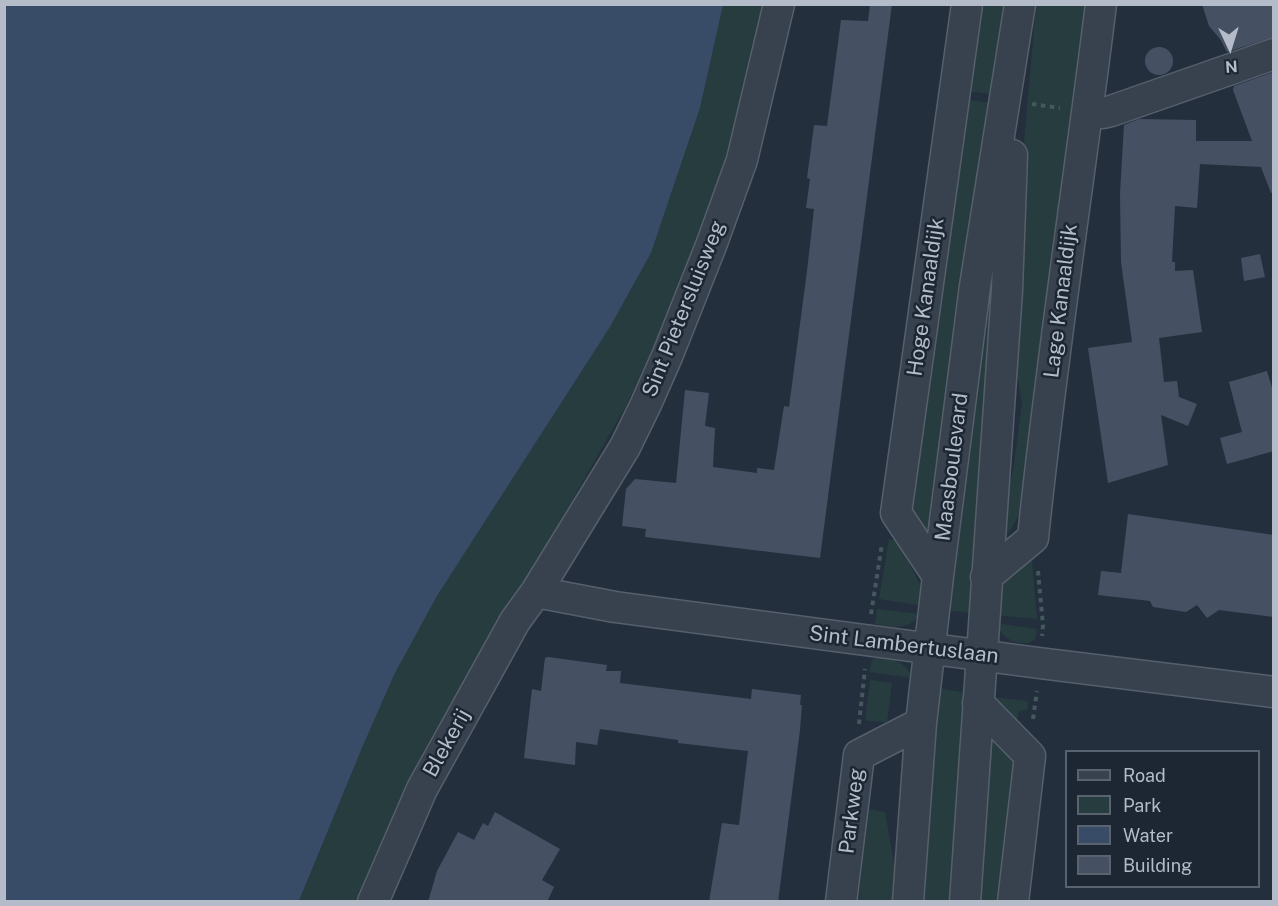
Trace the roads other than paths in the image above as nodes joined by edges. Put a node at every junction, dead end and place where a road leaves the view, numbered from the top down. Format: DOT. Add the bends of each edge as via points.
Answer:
graph roads {
  1 [pos="779,4"];
  2 [pos="967,4"];
  3 [pos="1020,4"];
  4 [pos="1101,4"];
  5 [pos="1016,35"];
  6 [pos="1274,54"];
  7 [pos="1088,111"];
  8 [pos="938,576"];
  9 [pos="986,577"];
  10 [pos="536,592"];
  11 [pos="930,648"];
  12 [pos="981,655"];
  13 [pos="1274,692"];
  14 [pos="978,703"];
  15 [pos="921,723"];
  16 [pos="374,902"];
  17 [pos="841,902"];
  18 [pos="908,902"];
  19 [pos="965,902"];
  20 [pos="1013,902"];
  1 -- 10 [label="street, Sint Pietersluisweg" via="742,160 669,354 625,447"];
  2 -- 8 [label="street, Hoge Kanaaldijk" via="896,513"];
  3 -- 5 [label="street, Maasboulevard"];
  4 -- 7 [label="street, Lage Kanaaldijk"];
  5 -- 8 [label="street, Maasboulevard" via="975,286"];
  5 -- 9 [label="street, Maasboulevard" via="1007,290"];
  6 -- 7 [label="street" via="1111,111"];
  7 -- 9 [label="street, Lage Kanaaldijk" via="1033,538"];
  8 -- 11 [label="street, Maasboulevard"];
  9 -- 12 [label="street, Maasboulevard"];
  10 -- 11 [label="street, Sint Lambertuslaan" via="615,607"];
  10 -- 16 [label="street, Blekerij" via="515,621 422,789"];
  11 -- 12 [label="street, Sint Lambertuslaan"];
  11 -- 15 [label="street, Maasboulevard"];
  12 -- 13 [label="street, Sint Lambertuslaan"];
  12 -- 14 [label="street, Maasboulevard"];
  14 -- 19 [label="street, Maasboulevard"];
  14 -- 20 [label="street" via="1030,756"];
  15 -- 17 [label="street, Parkweg" via="859,755"];
  15 -- 18 [label="street, Maasboulevard"];
}
